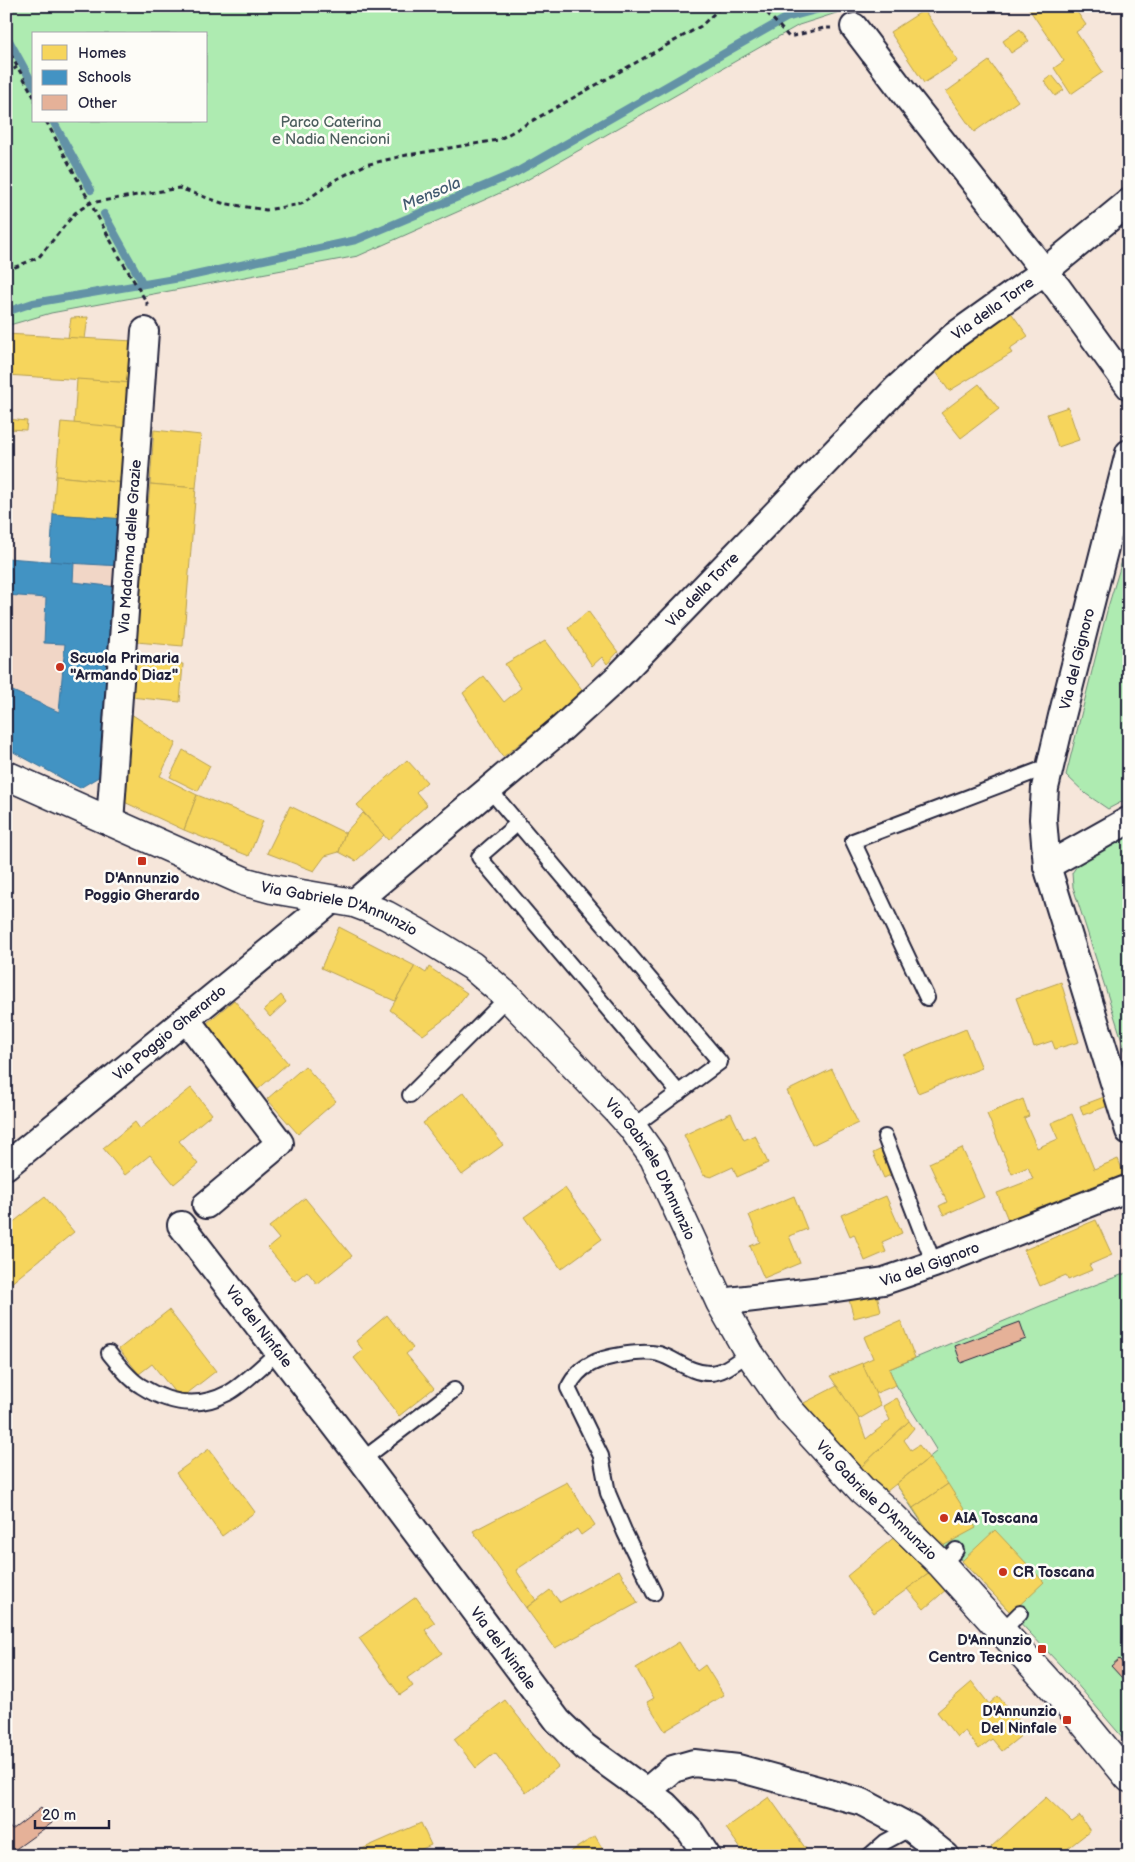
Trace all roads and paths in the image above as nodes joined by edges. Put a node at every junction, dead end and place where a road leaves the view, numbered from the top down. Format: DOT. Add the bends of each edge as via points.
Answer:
graph roads {
  1 [pos="722,6"];
  2 [pos="761,6"];
  3 [pos="854,27"];
  4 [pos="6,46"];
  5 [pos="17,67"];
  6 [pos="6,74"];
  7 [pos="32,94"];
  8 [pos="47,122"];
  9 [pos="1129,202"];
  10 [pos="90,203"];
  11 [pos="6,271"];
  12 [pos="1045,271"];
  13 [pos="147,303"];
  14 [pos="145,331"];
  15 [pos="1129,386"];
  16 [pos="1129,454"];
  17 [pos="1050,766"];
  18 [pos="6,775"];
  19 [pos="489,789"];
  20 [pos="1129,820"];
  21 [pos="110,822"];
  22 [pos="518,823"];
  23 [pos="1047,866"];
  24 [pos="343,902"];
  25 [pos="508,997"];
  26 [pos="927,998"];
  27 [pos="186,1019"];
  28 [pos="679,1093"];
  29 [pos="410,1095"];
  30 [pos="632,1127"];
  31 [pos="1129,1131"];
  32 [pos="885,1137"];
  33 [pos="6,1166"];
  34 [pos="1129,1188"];
  35 [pos="206,1204"];
  36 [pos="182,1225"];
  37 [pos="934,1264"];
  38 [pos="720,1302"];
  39 [pos="278,1352"];
  40 [pos="108,1353"];
  41 [pos="750,1353"];
  42 [pos="454,1390"];
  43 [pos="362,1460"];
  44 [pos="654,1593"];
  45 [pos="1128,1774"];
  46 [pos="647,1790"];
  47 [pos="911,1828"];
  48 [pos="707,1856"];
  49 [pos="869,1856"];
  50 [pos="946,1856"];
  1 -- 10 [label="path" via="701,26 498,140 366,165 335,180 301,204 266,210 222,203 179,188"];
  2 -- 3 [label="path" via="789,37 824,28"];
  3 -- 12 [label="street, Via della Torre"];
  4 -- 5 [label="path"];
  5 -- 6 [label="path"];
  5 -- 7 [label="path"];
  8 -- 10 [label="path"];
  9 -- 12 [label="street, Via della Torre"];
  10 -- 11 [label="path" via="76,213 40,257"];
  10 -- 13 [label="path"];
  12 -- 15 [label="street"];
  12 -- 19 [label="street, Via della Torre" via="954,336 897,388 619,676"];
  14 -- 21 [label="street, Via Madonna delle Grazie"];
  16 -- 17 [label="street, Via del Gignoro"];
  17 -- 23 [label="street, Via del Gignoro" via="1043,799"];
  17 -- 26 [label="lane" via="853,841"];
  18 -- 21 [label="street, Via Gabriele D'Annunzio"];
  19 -- 22 [label="lane"];
  19 -- 24 [label="street, Via della Torre"];
  20 -- 23 [label="street"];
  21 -- 24 [label="street, Via Gabriele D'Annunzio" via="246,882"];
  22 -- 28 [label="lane" via="479,857"];
  22 -- 28 [label="lane" via="720,1062"];
  23 -- 31 [label="street, Via del Gignoro"];
  24 -- 25 [label="street, Via Gabriele D'Annunzio" via="386,915 416,931 472,966"];
  24 -- 27 [label="street, Via Poggio Gherardo"];
  25 -- 29 [label="lane"];
  25 -- 30 [label="street, Via Gabriele D'Annunzio"];
  27 -- 33 [label="street, Via Poggio Gherardo"];
  27 -- 35 [label="street" via="280,1143"];
  28 -- 30 [label="lane"];
  30 -- 38 [label="street, Via Gabriele D'Annunzio" via="661,1171"];
  32 -- 37 [label="lane"];
  34 -- 37 [label="street, Via del Gignoro"];
  36 -- 39 [label="street, Via del Ninfale"];
  37 -- 38 [label="street, Via del Gignoro" via="884,1281"];
  38 -- 41 [label="street, Via Gabriele D'Annunzio"];
  39 -- 40 [label="lane" via="230,1392 208,1402 189,1404 140,1386"];
  39 -- 43 [label="street, Via del Ninfale"];
  41 -- 44 [label="lane" via="724,1370 709,1373 691,1369 658,1354 625,1354 591,1364 574,1376 568,1388 601,1456 608,1493"];
  41 -- 45 [label="street, Via Gabriele D'Annunzio" via="789,1410 828,1455 890,1514 949,1558 1010,1622 1075,1712"];
  42 -- 43 [label="lane"];
  43 -- 46 [label="street, Via del Ninfale" via="558,1720 585,1747"];
  46 -- 47 [label="street" via="673,1769 694,1763 738,1768 862,1802"];
  46 -- 48 [label="street, Via del Ninfale" via="678,1817"];
  47 -- 49 [label="lane" via="885,1842"];
  47 -- 50 [label="street"];
}
